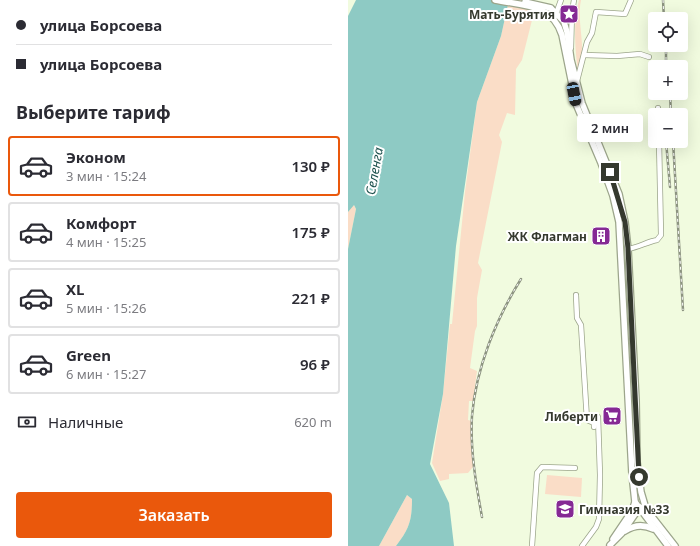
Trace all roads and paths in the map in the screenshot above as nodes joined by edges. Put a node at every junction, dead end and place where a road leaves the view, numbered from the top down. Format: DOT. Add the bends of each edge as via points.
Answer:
graph roads {
  1 [pos="495,0"];
  2 [pos="513,0"];
  3 [pos="561,0"];
  4 [pos="574,0"];
  5 [pos="631,0"];
  6 [pos="540,7"];
  7 [pos="557,10"];
  8 [pos="554,19"];
  9 [pos="584,55"];
  10 [pos="649,57"];
  11 [pos="571,60"];
  12 [pos="577,80"];
  13 [pos="659,148"];
  14 [pos="628,248"];
  15 [pos="621,249"];
  16 [pos="576,295"];
  17 [pos="598,417"];
  18 [pos="594,427"];
  19 [pos="635,462"];
  20 [pos="575,468"];
  21 [pos="641,492"];
  22 [pos="638,506"];
  23 [pos="646,509"];
  24 [pos="655,532"];
  25 [pos="620,535"];
  26 [pos="532,546"];
  27 [pos="582,546"];
  28 [pos="610,546"];
  29 [pos="668,546"];
  30 [pos="675,546"];
  1 -- 6 [label="main road"];
  2 -- 6 [label="main road"];
  3 -- 7 [label="street"];
  4 -- 11 [label="street"];
  5 -- 9 [label="street" via="625,14 596,12"];
  6 -- 7 [label="main road"];
  6 -- 8 [label="main road"];
  7 -- 8 [label="street"];
  7 -- 11 [label="main road" via="567,32"];
  8 -- 15 [label="main road" via="562,35 576,104 613,196 619,222"];
  9 -- 10 [label="street" via="640,54"];
  9 -- 12 [label="street"];
  11 -- 12 [label="main road"];
  12 -- 14 [label="main road" via="585,112 618,194"];
  13 -- 14 [label="street" via="662,235 658,240"];
  14 -- 15 [label="main road"];
  14 -- 19 [label="main road" via="636,400"];
  15 -- 19 [label="main road"];
  16 -- 18 [label="street" via="577,318 581,325 587,420 594,423"];
  17 -- 27 [label="street" via="599,519 596,528"];
  19 -- 21 [label="main road"];
  19 -- 22 [label="main road"];
  20 -- 26 [label="street" via="542,467 537,473"];
  21 -- 22 [label="main road"];
  21 -- 23 [label="main road"];
  22 -- 23 [label="main road"];
  22 -- 24 [label="main road"];
  22 -- 25 [label="main road"];
  22 -- 28 [label="main road" via="632,511"];
  23 -- 30 [label="main road"];
  24 -- 25 [label="main road" via="640,525"];
  24 -- 29 [label="main road"];
  25 -- 28 [label="main road"];
}
